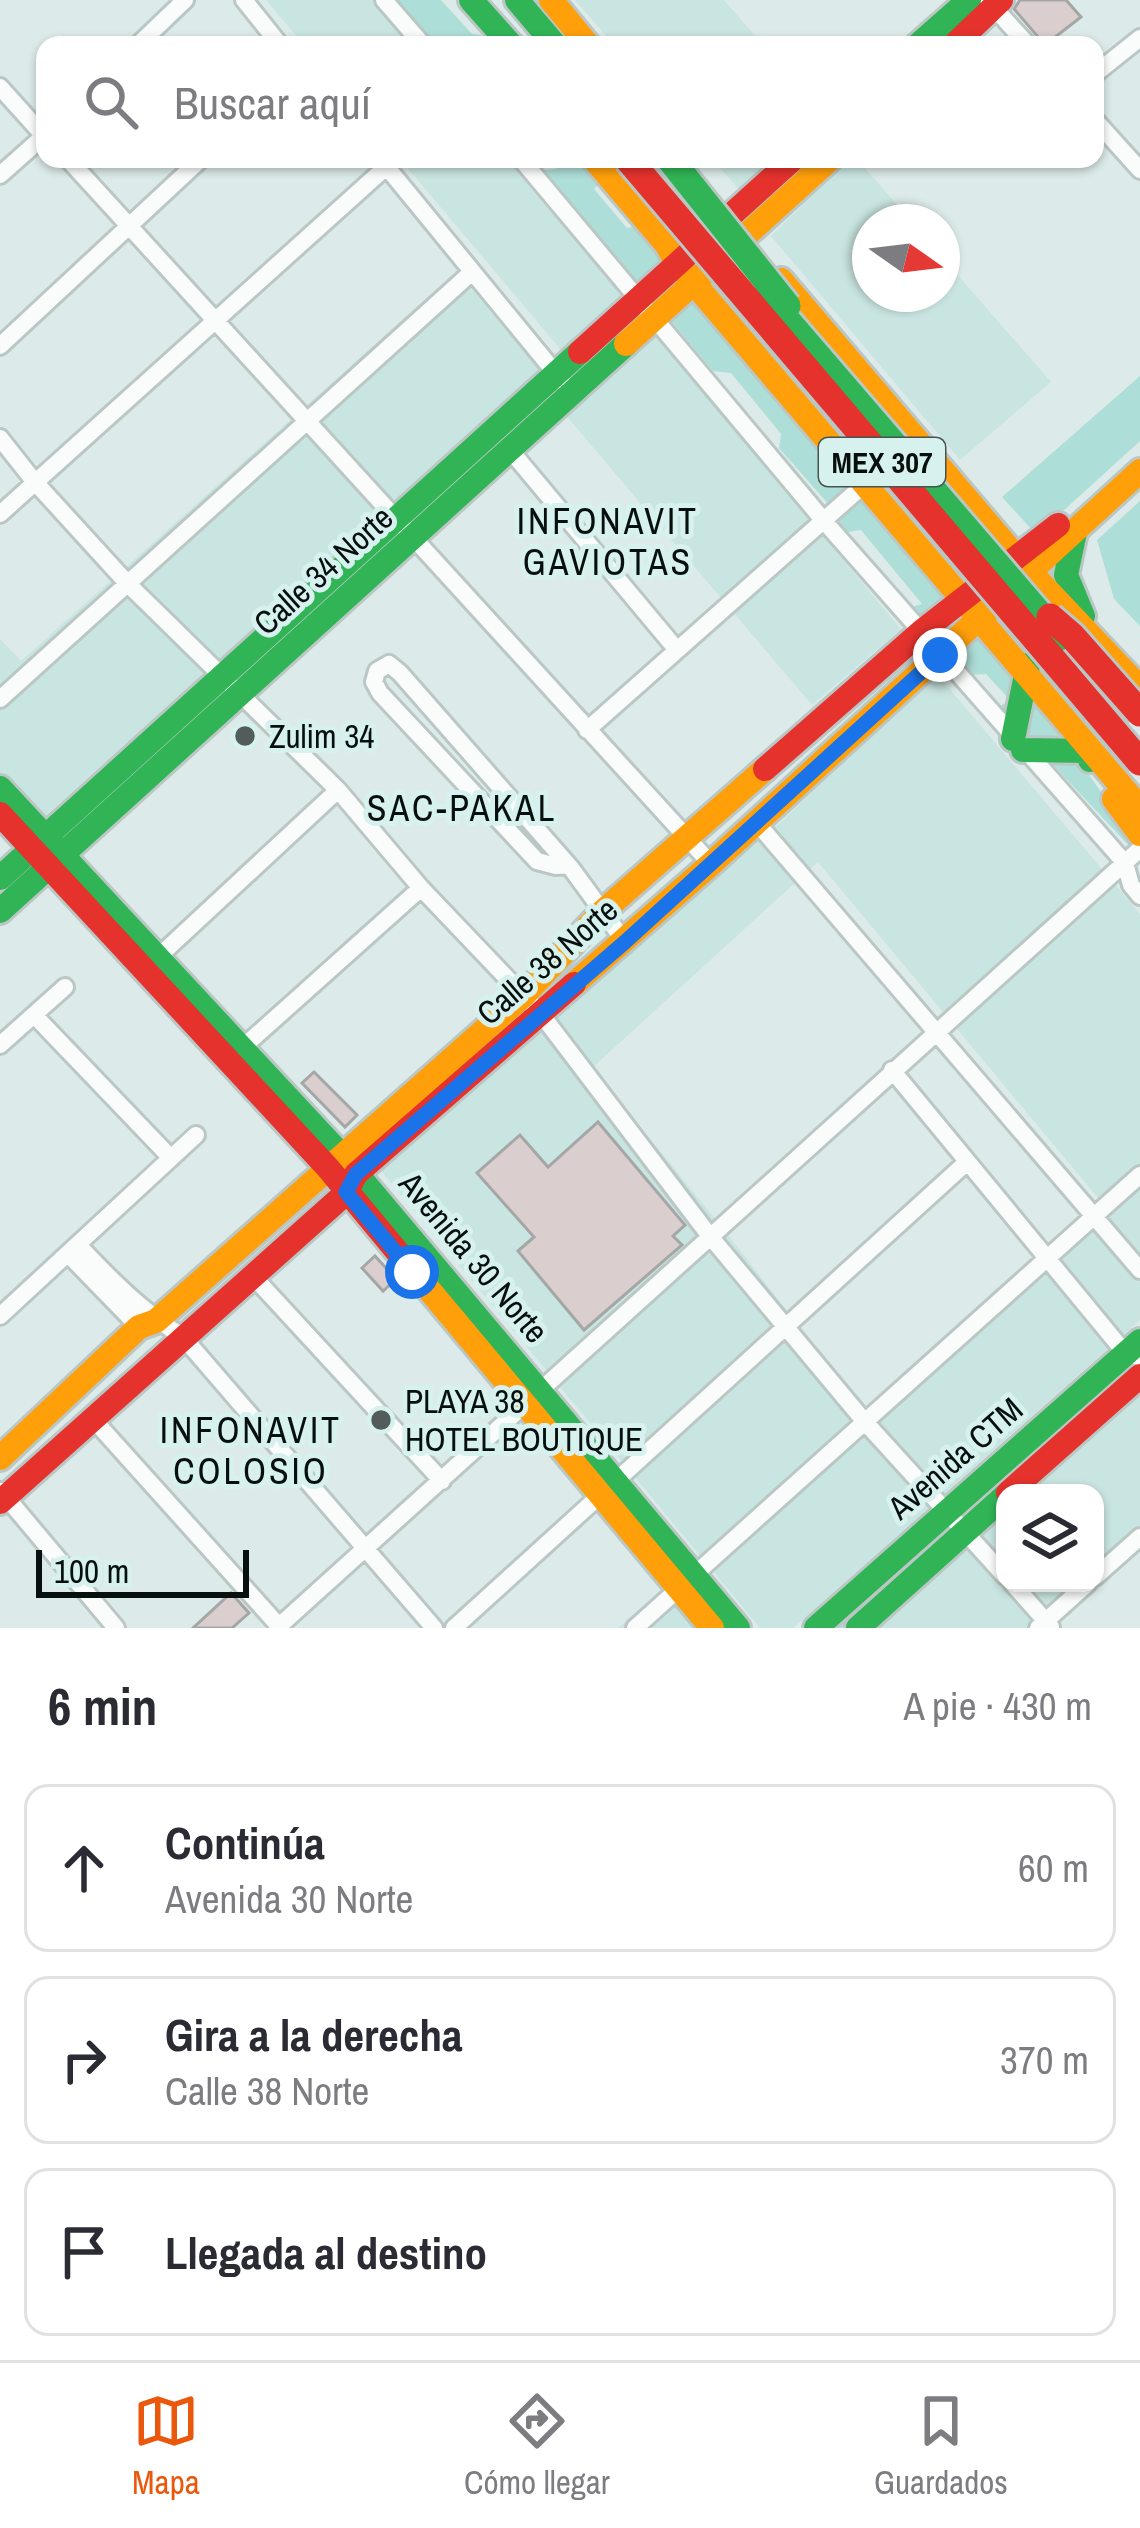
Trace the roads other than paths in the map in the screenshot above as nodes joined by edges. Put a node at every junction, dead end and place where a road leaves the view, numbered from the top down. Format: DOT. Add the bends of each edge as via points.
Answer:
graph roads {
  1 [pos="185,0"];
  2 [pos="244,0"];
  3 [pos="384,0"];
  4 [pos="460,0"];
  5 [pos="471,0"];
  6 [pos="495,0"];
  7 [pos="517,0"];
  8 [pos="538,0"];
  9 [pos="551,0"];
  10 [pos="988,2"];
  11 [pos="147,36"];
  12 [pos="273,36"];
  13 [pos="415,36"];
  14 [pos="490,36"];
  15 [pos="503,36"];
  16 [pos="525,36"];
  17 [pos="547,36"];
  18 [pos="567,36"];
  19 [pos="581,36"];
  20 [pos="933,36"];
  21 [pos="961,36"];
  22 [pos="1020,36"];
  23 [pos="1140,38"];
  24 [pos="1104,67"];
  25 [pos="0,87"];
  26 [pos="36,126"];
  27 [pos="1104,130"];
  28 [pos="36,144"];
  29 [pos="76,168"];
  30 [pos="191,168"];
  31 [pos="379,168"];
  32 [pos="392,168"];
  33 [pos="529,168"];
  34 [pos="602,168"];
  35 [pos="618,168"];
  36 [pos="636,168"];
  37 [pos="658,168"];
  38 [pos="677,168"];
  39 [pos="689,168"];
  40 [pos="785,168"];
  41 [pos="818,168"];
  42 [pos="1140,170"];
  43 [pos="0,175"];
  44 [pos="130,225"];
  45 [pos="737,226"];
  46 [pos="472,272"];
  47 [pos="685,272"];
  48 [pos="646,307"];
  49 [pos="214,321"];
  50 [pos="793,341"];
  51 [pos="0,346"];
  52 [pos="563,384"];
  53 [pos="307,422"];
  54 [pos="0,438"];
  55 [pos="511,450"];
  56 [pos="1140,453"];
  57 [pos="941,469"];
  58 [pos="1140,471"];
  59 [pos="34,481"];
  60 [pos="867,482"];
  61 [pos="0,514"];
  62 [pos="892,514"];
  63 [pos="824,521"];
  64 [pos="1077,526"];
  65 [pos="407,528"];
  66 [pos="128,584"];
  67 [pos="1021,585"];
  68 [pos="973,608"];
  69 [pos="921,632"];
  70 [pos="1090,635"];
  71 [pos="677,650"];
  72 [pos="940,655"];
  73 [pos="1024,672"];
  74 [pos="231,686"];
  75 [pos="1140,688"];
  76 [pos="0,699"];
  77 [pos="1140,713"];
  78 [pos="587,730"];
  79 [pos="1140,734"];
  80 [pos="1018,744"];
  81 [pos="1090,751"];
  82 [pos="1140,762"];
  83 [pos="1140,784"];
  84 [pos="0,788"];
  85 [pos="338,790"];
  86 [pos="1140,808"];
  87 [pos="0,814"];
  88 [pos="757,823"];
  89 [pos="1140,834"];
  90 [pos="686,838"];
  91 [pos="1140,849"];
  92 [pos="47,851"];
  93 [pos="1125,863"];
  94 [pos="568,865"];
  95 [pos="711,865"];
  96 [pos="0,878"];
  97 [pos="421,888"];
  98 [pos="1140,896"];
  99 [pos="0,911"];
  100 [pos="602,913"];
  101 [pos="625,942"];
  102 [pos="157,958"];
  103 [pos="65,987"];
  104 [pos="533,1005"];
  105 [pos="34,1015"];
  106 [pos="934,1032"];
  107 [pos="0,1045"];
  108 [pos="241,1049"];
  109 [pos="892,1070"];
  110 [pos="196,1135"];
  111 [pos="171,1158"];
  112 [pos="967,1162"];
  113 [pos="343,1173"];
  114 [pos="1140,1175"];
  115 [pos="1093,1219"];
  116 [pos="709,1235"];
  117 [pos="74,1250"];
  118 [pos="1047,1262"];
  119 [pos="1140,1270"];
  120 [pos="251,1274"];
  121 [pos="0,1316"];
  122 [pos="147,1324"];
  123 [pos="786,1328"];
  124 [pos="183,1337"];
  125 [pos="1136,1357"];
  126 [pos="532,1398"];
  127 [pos="93,1419"];
  128 [pos="865,1422"];
  129 [pos="0,1458"];
  130 [pos="442,1481"];
  131 [pos="1015,1484"];
  132 [pos="608,1491"];
  133 [pos="2,1496"];
  134 [pos="996,1500"];
  135 [pos="957,1521"];
  136 [pos="1140,1537"];
  137 [pos="364,1552"];
  138 [pos="996,1566"];
  139 [pos="1104,1569"];
  140 [pos="1019,1592"];
  141 [pos="1079,1592"];
  142 [pos="695,1601"];
  143 [pos="1045,1626"];
  144 [pos="278,1627"];
  145 [pos="116,1628"];
  146 [pos="434,1628"];
  147 [pos="454,1628"];
  148 [pos="635,1628"];
  149 [pos="738,1628"];
  150 [pos="816,1628"];
  151 [pos="858,1628"];
  1 -- 11 [label="street"];
  2 -- 12 [label="street"];
  3 -- 13 [label="street"];
  4 -- 14 [label="main road"];
  5 -- 15 [label="main road"];
  6 -- 16 [label="main road"];
  7 -- 17 [label="main road"];
  8 -- 18 [label="main road"];
  9 -- 19 [label="main road"];
  10 -- 20 [label="main road"];
  10 -- 21 [label="main road"];
  10 -- 22 [label="street"];
  23 -- 24 [label="street"];
  25 -- 26 [label="street"];
  27 -- 42 [label="street"];
  28 -- 43 [label="street"];
  29 -- 44 [label="street"];
  30 -- 44 [label="street"];
  31 -- 49 [label="street"];
  32 -- 46 [label="street"];
  33 -- 48 [label="street"];
  34 -- 47 [label="main road"];
  35 -- 50 [label="main road" via="748,321"];
  36 -- 50 [label="main road, MEX 307, bridge"];
  37 -- 50 [label="main road, MEX 307, bridge"];
  38 -- 50 [label="main road, bridge" via="781,295"];
  39 -- 45 [label="main road"];
  40 -- 45 [label="main road"];
  41 -- 45 [label="main road"];
  44 -- 49 [label="street"];
  44 -- 51 [label="street"];
  45 -- 47 [label="main road, Calle 34 Norte"];
  45 -- 57 [label="main road"];
  46 -- 52 [label="street"];
  46 -- 53 [label="street"];
  47 -- 48 [label="main road, Calle 34 Norte"];
  47 -- 60 [label="main road"];
  48 -- 52 [label="main road, Calle 34 Norte"];
  48 -- 63 [label="street"];
  49 -- 53 [label="street"];
  49 -- 59 [label="street"];
  50 -- 67 [label="main road, MEX 307, bridge"];
  52 -- 55 [label="main road, Calle 34 Norte"];
  52 -- 65 [label="main road, Calle 34 Norte"];
  53 -- 65 [label="street"];
  53 -- 66 [label="street"];
  54 -- 59 [label="street"];
  55 -- 65 [label="main road, Calle 34 Norte"];
  55 -- 71 [label="street"];
  56 -- 67 [label="main road, Calle 38 Norte"];
  57 -- 62 [label="main road" via="947,491 937,511 924,518"];
  57 -- 67 [label="main road"];
  58 -- 64 [label="main road, Calle 38 Norte"];
  59 -- 61 [label="street"];
  59 -- 66 [label="street"];
  60 -- 62 [label="main road"];
  60 -- 63 [label="street"];
  62 -- 68 [label="main road"];
  63 -- 69 [label="street"];
  63 -- 71 [label="street"];
  64 -- 67 [label="main road, Calle 38 Norte"];
  64 -- 70 [label="main road" via="1064,583"];
  65 -- 74 [label="main road, Calle 34 Norte"];
  65 -- 78 [label="street"];
  66 -- 74 [label="street"];
  66 -- 76 [label="street"];
  67 -- 68 [label="main road, Calle 38 Norte"];
  67 -- 70 [label="main road"];
  67 -- 77 [label="main road, bridge"];
  67 -- 79 [label="main road, MEX 307, bridge"];
  67 -- 82 [label="main road, MEX 307, bridge"];
  67 -- 83 [label="main road" via="1019,633"];
  68 -- 69 [label="main road, Calle 38 Norte"];
  68 -- 72 [label="main road, Calle 38 Norte"];
  68 -- 73 [label="main road"];
  69 -- 72 [label="street"];
  69 -- 90 [label="main road, Calle 38 Norte"];
  70 -- 73 [label="main road" via="1067,622 1048,631"];
  70 -- 75 [label="main road"];
  71 -- 78 [label="street"];
  72 -- 80 [label="street"];
  72 -- 88 [label="main road, Calle 38 Norte"];
  73 -- 80 [label="main road"];
  73 -- 81 [label="main road"];
  74 -- 85 [label="street"];
  74 -- 92 [label="main road, Calle 34 Norte"];
  78 -- 90 [label="street"];
  80 -- 81 [label="main road"];
  80 -- 93 [label="street"];
  81 -- 86 [label="main road"];
  81 -- 89 [label="main road" via="1090,763"];
  84 -- 92 [label="main road"];
  85 -- 97 [label="street"];
  85 -- 102 [label="street"];
  87 -- 92 [label="main road"];
  88 -- 95 [label="main road, Calle 38 Norte"];
  88 -- 106 [label="street"];
  90 -- 95 [label="street"];
  90 -- 100 [label="main road, Calle 38 Norte"];
  91 -- 93 [label="street"];
  92 -- 96 [label="main road, Calle 34 Norte"];
  92 -- 99 [label="main road, Calle 34 Norte"];
  92 -- 102 [label="main road, Avenida 30 Norte"];
  92 -- 113 [label="main road, Avenida 30 Norte"];
  93 -- 98 [label="street"];
  93 -- 106 [label="street"];
  94 -- 94 [label="street" via="392,665 377,671 380,693 537,861"];
  94 -- 100 [label="street"];
  95 -- 101 [label="main road, Calle 38 Norte"];
  97 -- 104 [label="street"];
  97 -- 108 [label="street"];
  100 -- 101 [label="street"];
  100 -- 104 [label="main road, Calle 38 Norte"];
  101 -- 104 [label="main road, Calle 38 Norte"];
  102 -- 108 [label="main road, Avenida 30 Norte"];
  103 -- 105 [label="street"];
  104 -- 113 [label="main road, Calle 38 Norte"];
  104 -- 116 [label="street"];
  105 -- 107 [label="street"];
  105 -- 111 [label="street"];
  106 -- 109 [label="street"];
  106 -- 115 [label="street"];
  108 -- 113 [label="main road, Avenida 30 Norte"];
  109 -- 112 [label="street"];
  109 -- 116 [label="street"];
  110 -- 111 [label="street"];
  111 -- 117 [label="street"];
  112 -- 118 [label="street"];
  112 -- 123 [label="street"];
  113 -- 120 [label="main road, Calle 38 Norte"];
  113 -- 122 [label="main road, Calle 38 Norte"];
  113 -- 126 [label="main road, Avenida 30 Norte"];
  114 -- 115 [label="street"];
  115 -- 118 [label="street"];
  115 -- 119 [label="street"];
  116 -- 123 [label="street"];
  116 -- 126 [label="street"];
  117 -- 121 [label="street"];
  117 -- 122 [label="street"];
  118 -- 125 [label="street"];
  118 -- 128 [label="street"];
  120 -- 124 [label="main road, Calle 38 Norte"];
  120 -- 130 [label="street"];
  122 -- 124 [label="street"];
  122 -- 129 [label="main road, Calle 38 Norte"];
  123 -- 128 [label="street"];
  123 -- 132 [label="street"];
  124 -- 127 [label="main road, Calle 38 Norte"];
  124 -- 137 [label="street"];
  125 -- 131 [label="main road, Avenida CTM"];
  125 -- 135 [label="main road, Avenida CTM"];
  126 -- 130 [label="street"];
  126 -- 132 [label="main road, Avenida 30 Norte"];
  127 -- 133 [label="main road, Calle 38 Norte"];
  127 -- 144 [label="street"];
  128 -- 135 [label="street"];
  128 -- 142 [label="street"];
  130 -- 137 [label="street"];
  132 -- 142 [label="main road, Avenida 30 Norte"];
  132 -- 147 [label="street"];
  133 -- 145 [label="street"];
  134 -- 135 [label="main road, Avenida CTM"];
  135 -- 138 [label="street"];
  135 -- 150 [label="main road, Avenida CTM"];
  135 -- 151 [label="main road, Avenida CTM"];
  136 -- 139 [label="street"];
  137 -- 144 [label="street"];
  137 -- 146 [label="street"];
  140 -- 143 [label="street"];
  141 -- 143 [label="street"];
  142 -- 148 [label="street"];
  142 -- 149 [label="main road, Avenida 30 Norte"];
}
